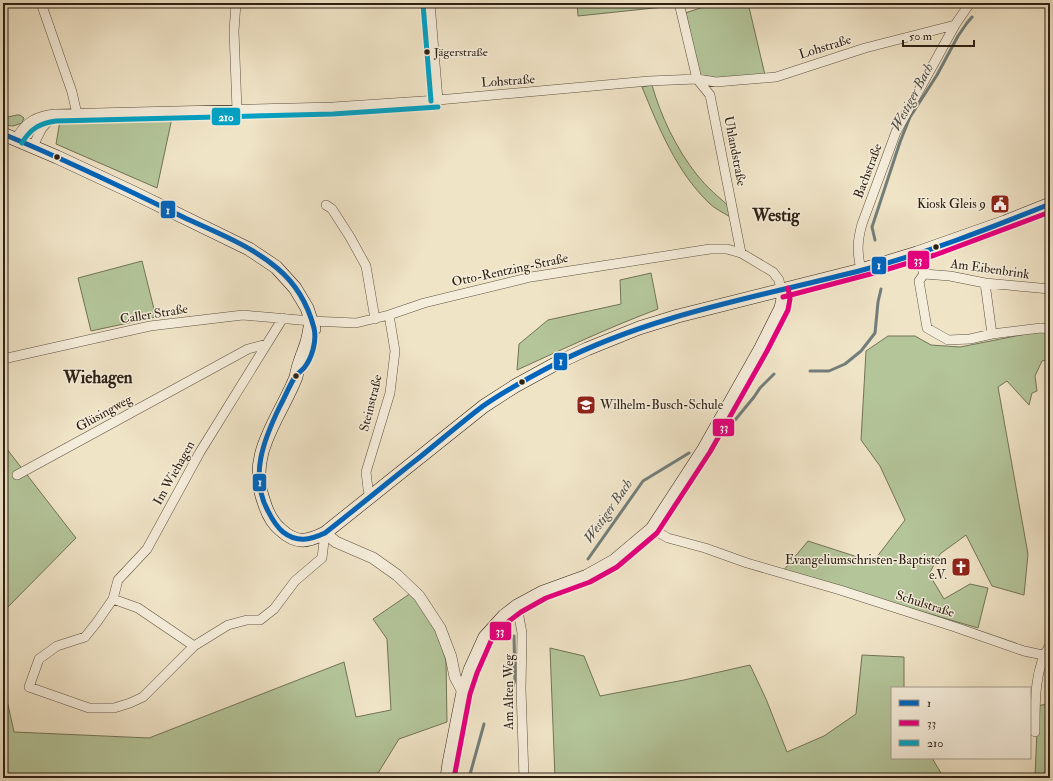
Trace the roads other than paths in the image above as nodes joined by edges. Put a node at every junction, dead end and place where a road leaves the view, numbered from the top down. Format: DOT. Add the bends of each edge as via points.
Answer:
graph roads {
  1 [pos="41,3"];
  2 [pos="236,3"];
  3 [pos="430,3"];
  4 [pos="679,3"];
  5 [pos="970,3"];
  6 [pos="955,25"];
  7 [pos="697,79"];
  8 [pos="438,100"];
  9 [pos="237,110"];
  10 [pos="55,114"];
  11 [pos="77,114"];
  12 [pos="3,134"];
  13 [pos="16,139"];
  14 [pos="33,146"];
  15 [pos="1050,204"];
  16 [pos="326,205"];
  17 [pos="741,253"];
  18 [pos="917,253"];
  19 [pos="861,270"];
  20 [pos="924,274"];
  21 [pos="985,283"];
  22 [pos="781,290"];
  23 [pos="1050,290"];
  24 [pos="388,315"];
  25 [pos="283,318"];
  26 [pos="375,319"];
  27 [pos="311,321"];
  28 [pos="1050,329"];
  29 [pos="992,334"];
  30 [pos="267,344"];
  31 [pos="3,358"];
  32 [pos="17,475"];
  33 [pos="370,496"];
  34 [pos="652,529"];
  35 [pos="325,533"];
  36 [pos="112,599"];
  37 [pos="517,606"];
  38 [pos="1050,645"];
  39 [pos="194,646"];
  40 [pos="1043,655"];
  41 [pos="463,692"];
  42 [pos="1035,732"];
  43 [pos="447,778"];
  44 [pos="524,778"];
  1 -- 11 [label="street" via="72,92"];
  2 -- 9 [label="street" via="234,31"];
  3 -- 8 [label="street"];
  4 -- 7 [label="street, Uhlandstraße"];
  5 -- 6 [label="street, Bachstraße"];
  6 -- 7 [label="street, Lohstraße" via="865,48 776,77 716,82"];
  6 -- 19 [label="street, Bachstraße" via="896,132 858,239"];
  7 -- 8 [label="street, Lohstraße"];
  7 -- 17 [label="street, Uhlandstraße" via="710,96"];
  8 -- 9 [label="street, Lohstraße"];
  9 -- 11 [label="street, Lohstraße"];
  10 -- 11 [label="street, Lohstraße"];
  10 -- 13 [label="street, Lohstraße" via="31,121"];
  10 -- 14 [label="street" via="42,128"];
  12 -- 13 [label="main road"];
  13 -- 14 [label="main road"];
  14 -- 27 [label="main road" via="249,249 276,267 288,279 308,308"];
  15 -- 18 [label="main road"];
  16 -- 26 [label="street" via="332,209 366,266"];
  17 -- 22 [label="street" via="773,272 779,280"];
  17 -- 24 [label="street, Otto-Rentzing-Straße" via="727,249 710,249 530,277 424,303"];
  18 -- 19 [label="main road"];
  18 -- 20 [label="street"];
  19 -- 22 [label="main road"];
  20 -- 21 [label="street, Am Eibenbrink"];
  20 -- 29 [label="street" via="919,281 927,328 948,340"];
  21 -- 23 [label="street, Am Eibenbrink"];
  21 -- 29 [label="street"];
  22 -- 33 [label="main road" via="639,328 557,363 484,406"];
  22 -- 34 [label="main road" via="781,308 761,348 704,449"];
  24 -- 26 [label="street, Otto-Rentzing-Straße"];
  24 -- 33 [label="street, Steinstraße" via="395,351 390,393 366,472"];
  25 -- 27 [label="street, Caller Straße"];
  25 -- 30 [label="street, Im Wiehagen"];
  25 -- 31 [label="street, Caller Straße" via="243,315 150,326"];
  26 -- 27 [label="street, Otto-Rentzing-Straße" via="356,323"];
  27 -- 35 [label="main road" via="296,376 274,421 258,474 260,493 270,517 287,536 305,541"];
  28 -- 29 [label="street"];
  30 -- 32 [label="street, Glüsingweg" via="248,349"];
  30 -- 36 [label="street, Im Wiehagen" via="200,452 147,549 118,580"];
  33 -- 35 [label="main road"];
  34 -- 37 [label="main road" via="614,561 587,576 542,592"];
  34 -- 40 [label="street, Schulstraße" via="668,538"];
  35 -- 39 [label="street" via="322,558 295,581 274,609 260,620 247,620 228,625"];
  35 -- 41 [label="street" via="336,542 373,558 397,575 419,596 440,628 451,657 455,677"];
  36 -- 39 [label="street" via="138,608"];
  36 -- 39 [label="street, Im Wiehagen" via="85,637 57,646 39,659 29,687 89,708 114,708 143,697"];
  37 -- 41 [label="main road" via="485,637"];
  37 -- 44 [label="street, Am Alten Weg" via="522,632"];
  38 -- 40 [label="street"];
  40 -- 42 [label="street" via="1035,697"];
  41 -- 43 [label="main road"];
}
